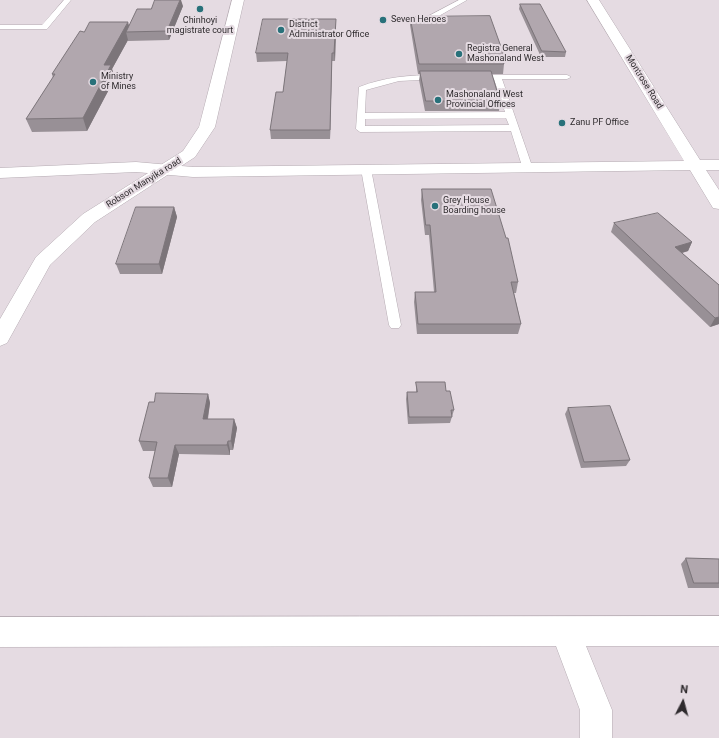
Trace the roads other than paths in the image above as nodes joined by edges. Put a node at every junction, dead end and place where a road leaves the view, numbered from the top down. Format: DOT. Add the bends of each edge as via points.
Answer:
graph roads {
  1 [pos="68,0"];
  2 [pos="238,0"];
  3 [pos="464,0"];
  4 [pos="593,0"];
  5 [pos="427,19"];
  6 [pos="0,27"];
  7 [pos="446,77"];
  8 [pos="468,77"];
  9 [pos="497,77"];
  10 [pos="567,77"];
  11 [pos="510,114"];
  12 [pos="360,116"];
  13 [pos="514,128"];
  14 [pos="695,165"];
  15 [pos="719,165"];
  16 [pos="527,166"];
  17 [pos="366,169"];
  18 [pos="164,170"];
  19 [pos="0,173"];
  20 [pos="719,204"];
  21 [pos="395,325"];
  22 [pos="0,338"];
  23 [pos="719,631"];
  24 [pos="0,632"];
  25 [pos="566,632"];
  26 [pos="596,738"];
  1 -- 6 [label="lane" via="44,27"];
  2 -- 18 [label="street, Robson Manyika road" via="207,127 189,154"];
  3 -- 5 [label="lane"];
  4 -- 14 [label="street, Montrose Road"];
  7 -- 12 [label="lane" via="401,77 381,81 362,89"];
  8 -- 9 [label="lane"];
  9 -- 10 [label="lane"];
  9 -- 11 [label="lane"];
  11 -- 12 [label="lane"];
  11 -- 13 [label="lane"];
  12 -- 13 [label="lane" via="360,129"];
  13 -- 16 [label="lane"];
  14 -- 15 [label="street"];
  14 -- 16 [label="street"];
  14 -- 20 [label="street, Montrose Road"];
  16 -- 17 [label="street"];
  17 -- 18 [label="street" via="193,172"];
  17 -- 21 [label="lane"];
  18 -- 19 [label="street" via="136,167"];
  18 -- 22 [label="street, Robson Manyika road" via="88,218 43,261"];
  23 -- 25 [label="street"];
  24 -- 25 [label="street"];
  25 -- 26 [label="street" via="596,710"];
}
